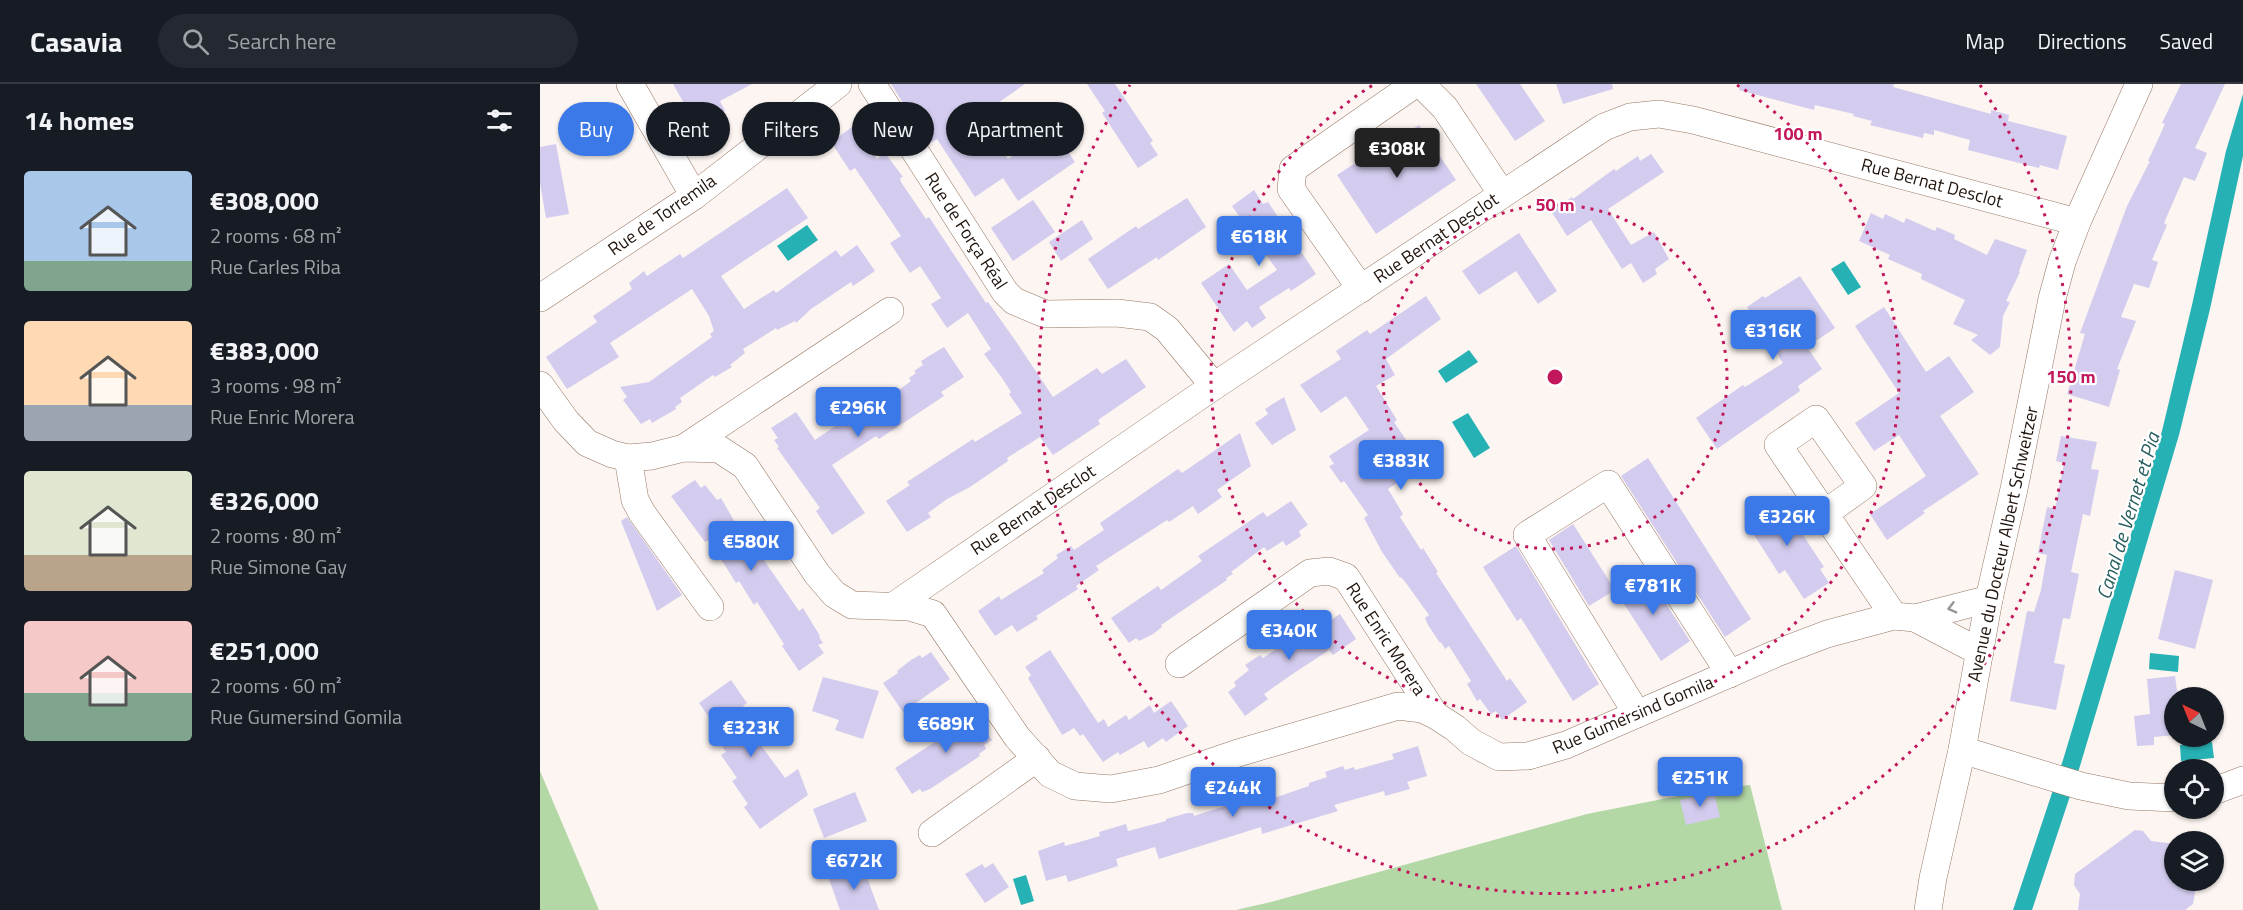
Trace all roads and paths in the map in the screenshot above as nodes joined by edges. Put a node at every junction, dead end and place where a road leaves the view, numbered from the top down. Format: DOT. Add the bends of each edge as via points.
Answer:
graph roads {
  1 [pos="630,84"];
  2 [pos="838,84"];
  3 [pos="872,84"];
  4 [pos="1415,84"];
  5 [pos="1421,84"];
  6 [pos="2139,84"];
  7 [pos="1502,194"];
  8 [pos="694,195"];
  9 [pos="2077,222"];
  10 [pos="1360,289"];
  11 [pos="540,298"];
  12 [pos="890,311"];
  13 [pos="540,385"];
  14 [pos="1214,386"];
  15 [pos="684,448"];
  16 [pos="628,458"];
  17 [pos="1824,514"];
  18 [pos="1989,599"];
  19 [pos="895,605"];
  20 [pos="710,607"];
  21 [pos="1905,617"];
  22 [pos="1980,652"];
  23 [pos="1179,664"];
  24 [pos="1730,674"];
  25 [pos="1637,714"];
  26 [pos="1435,715"];
  27 [pos="1962,750"];
  28 [pos="1037,758"];
  29 [pos="2243,780"];
  30 [pos="2224,787"];
  31 [pos="2164,798"];
  32 [pos="932,833"];
  33 [pos="1928,910"];
  1 -- 8 [label="street"];
  2 -- 8 [label="street, Rue de Torremila"];
  3 -- 14 [label="street, Rue de Força Réal" via="1014,301 1045,314 1117,313 1150,317 1167,329"];
  4 -- 10 [label="street" via="1293,168 1291,189"];
  5 -- 7 [label="street" via="1445,108"];
  6 -- 9 [label="street, Avenue du Docteur Albert Schweitzer"];
  7 -- 9 [label="street, Rue Bernat Desclot" via="1605,127 1630,117 1659,114"];
  7 -- 10 [label="street, Rue Bernat Desclot"];
  8 -- 11 [label="street, Rue de Torremila"];
  9 -- 18 [label="street, Avenue du Docteur Albert Schweitzer" via="2052,299"];
  10 -- 14 [label="street, Rue Bernat Desclot"];
  12 -- 15 [label="street"];
  13 -- 16 [label="street, Rue Gumersind Gomila" via="566,422 587,443"];
  14 -- 19 [label="street, Rue Bernat Desclot"];
  15 -- 16 [label="street, Rue Gumersind Gomila"];
  15 -- 19 [label="street, Rue Gumersind Gomila" via="719,449 745,466 834,594 852,605"];
  16 -- 20 [label="street" via="635,500 642,513"];
  17 -- 21 [label="street"];
  18 -- 21 [label="street, Rue Gumersind Gomila, one-way"];
  18 -- 22 [label="street, Avenue du Docteur Albert Schweitzer"];
  19 -- 28 [label="street, Rue Gumersind Gomila" via="933,614 1017,737"];
  21 -- 22 [label="street"];
  21 -- 24 [label="street, Rue Gumersind Gomila" via="1827,634"];
  22 -- 27 [label="street, Avenue du Docteur Albert Schweitzer"];
  23 -- 26 [label="street, Rue Enric Morera" via="1310,573 1329,571 1346,577"];
  24 -- 25 [label="street, Rue Gumersind Gomila"];
  24 -- 25 [label="street" via="1608,484 1527,535"];
  25 -- 26 [label="street, Rue Gumersind Gomila" via="1566,745 1528,756 1499,757"];
  26 -- 28 [label="street, Rue Gumersind Gomila" via="1398,706 1159,780 1111,789 1075,786 1050,774"];
  27 -- 31 [label="street" via="2081,786 2129,796"];
  27 -- 33 [label="street, Avenue du Docteur Albert Schweitzer"];
  28 -- 32 [label="street"];
  29 -- 30 [label="street"];
}
